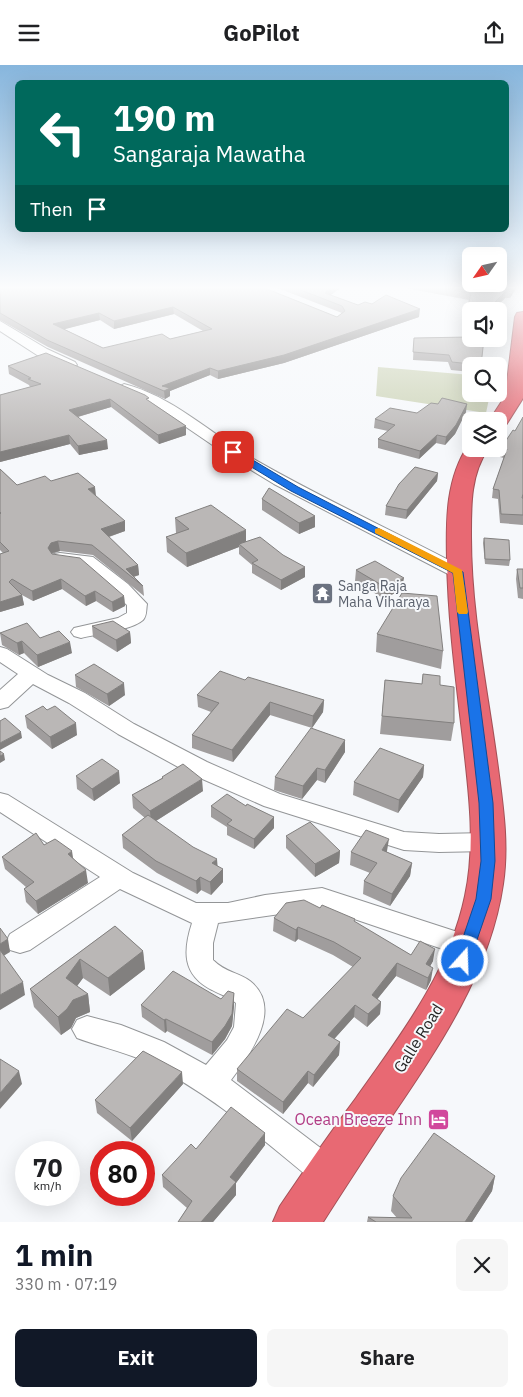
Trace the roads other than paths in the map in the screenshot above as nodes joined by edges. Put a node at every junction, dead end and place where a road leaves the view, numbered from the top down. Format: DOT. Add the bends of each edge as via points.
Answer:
graph roads {
  1 [pos="25,341"];
  2 [pos="520,341"];
  3 [pos="81,369"];
  4 [pos="113,383"];
  5 [pos="504,412"];
  6 [pos="470,457"];
  7 [pos="60,558"];
  8 [pos="458,572"];
  9 [pos="81,632"];
  10 [pos="0,653"];
  11 [pos="31,674"];
  12 [pos="0,702"];
  13 [pos="0,801"];
  14 [pos="486,842"];
  15 [pos="119,877"];
  16 [pos="208,913"];
  17 [pos="20,942"];
  18 [pos="469,947"];
  19 [pos="87,1029"];
  20 [pos="210,1084"];
  21 [pos="328,1173"];
  22 [pos="296,1222"];
  1 -- 3 [label="street"];
  2 -- 5 [label="highway" via="516,390"];
  4 -- 8 [label="street" via="179,415 295,489"];
  6 -- 8 [label="highway, Galle Road" via="463,474"];
  7 -- 9 [label="street" via="87,561 137,604 136,616 124,623"];
  8 -- 14 [label="highway, Galle Road" via="486,803"];
  10 -- 11 [label="street"];
  11 -- 12 [label="street"];
  11 -- 14 [label="street" via="191,763 272,800 404,841"];
  13 -- 15 [label="street"];
  14 -- 18 [label="highway, Galle Road" via="488,861 483,899"];
  15 -- 16 [label="street" via="193,913"];
  15 -- 17 [label="street"];
  16 -- 18 [label="street" via="228,913 322,898"];
  16 -- 20 [label="street" via="199,963 207,974 238,988 250,999 248,1028 237,1049"];
  18 -- 21 [label="highway, Galle Road" via="457,975 414,1047"];
  19 -- 20 [label="street" via="109,1033 146,1047"];
  20 -- 21 [label="street"];
  21 -- 22 [label="highway, Galle Road"];
}
